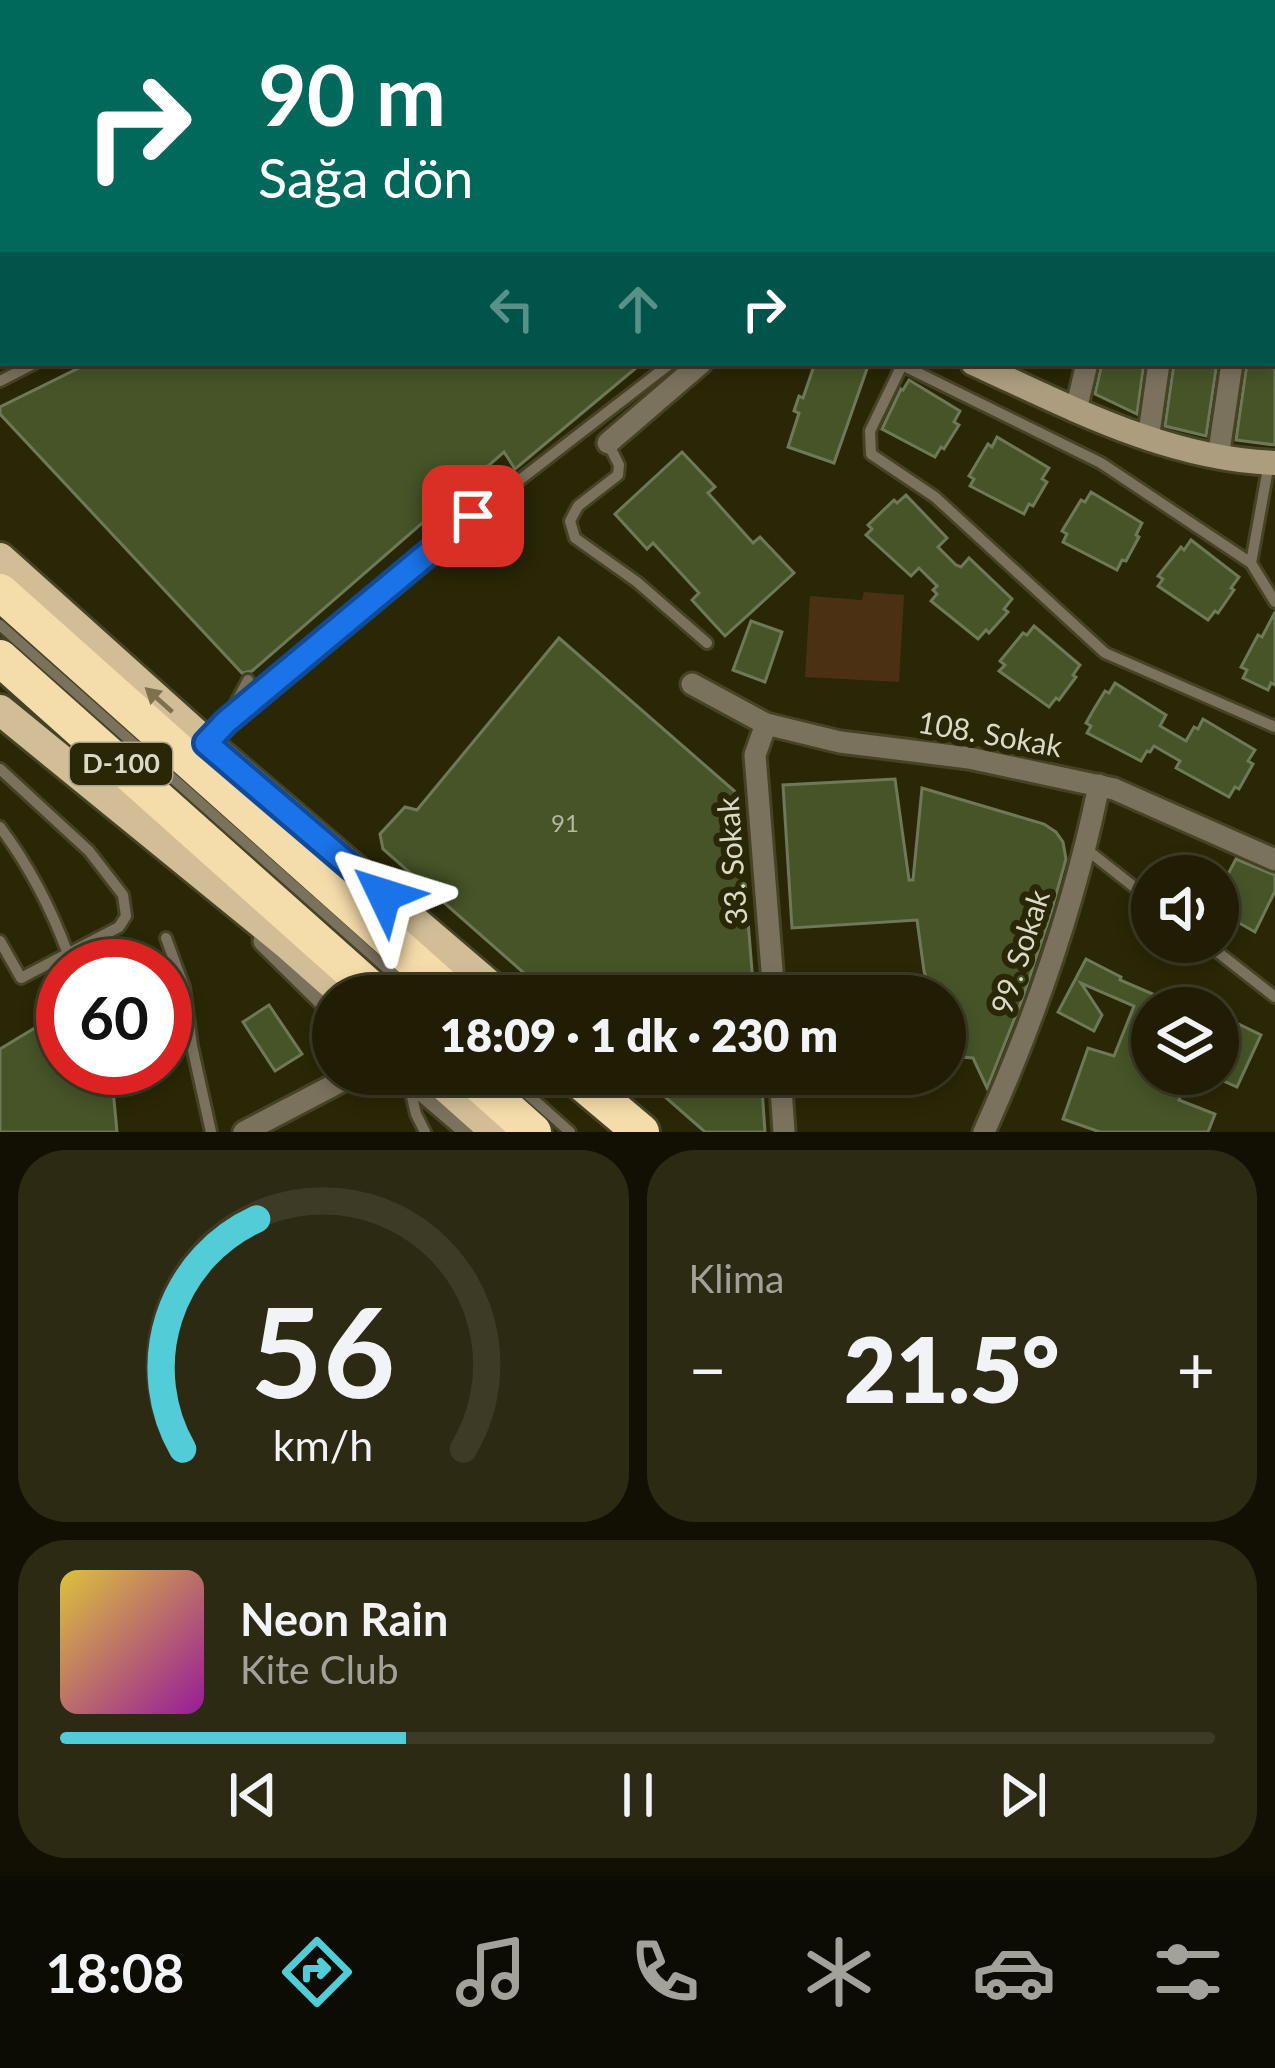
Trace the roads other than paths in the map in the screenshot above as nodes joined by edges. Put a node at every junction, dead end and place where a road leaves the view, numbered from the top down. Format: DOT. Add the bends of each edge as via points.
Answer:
graph roads {
  1 [pos="29,366"];
  2 [pos="667,366"];
  3 [pos="698,366"];
  4 [pos="902,366"];
  5 [pos="904,366"];
  6 [pos="980,366"];
  7 [pos="1086,366"];
  8 [pos="1159,366"];
  9 [pos="1232,366"];
  10 [pos="0,381"];
  11 [pos="1076,410"];
  12 [pos="1148,440"];
  13 [pos="608,443"];
  14 [pos="1218,458"];
  15 [pos="1272,463"];
  16 [pos="1269,506"];
  17 [pos="0,558"];
  18 [pos="1251,563"];
  19 [pos="0,592"];
  20 [pos="1275,602"];
  21 [pos="0,625"];
  22 [pos="707,643"];
  23 [pos="0,658"];
  24 [pos="248,680"];
  25 [pos="692,684"];
  26 [pos="0,687"];
  27 [pos="0,710"];
  28 [pos="766,724"];
  29 [pos="1275,727"];
  30 [pos="216,732"];
  31 [pos="0,769"];
  32 [pos="1099,785"];
  33 [pos="0,827"];
  34 [pos="1086,849"];
  35 [pos="1275,860"];
  36 [pos="240,872"];
  37 [pos="202,875"];
  38 [pos="1131,884"];
  39 [pos="349,903"];
  40 [pos="166,938"];
  41 [pos="62,939"];
  42 [pos="97,939"];
  43 [pos="0,941"];
  44 [pos="1231,963"];
  45 [pos="36,971"];
  46 [pos="321,975"];
  47 [pos="355,975"];
  48 [pos="394,975"];
  49 [pos="430,975"];
  50 [pos="454,975"];
  51 [pos="479,975"];
  52 [pos="772,975"];
  53 [pos="312,988"];
  54 [pos="1275,997"];
  55 [pos="315,1095"];
  56 [pos="415,1095"];
  57 [pos="434,1095"];
  58 [pos="443,1095"];
  59 [pos="492,1095"];
  60 [pos="529,1095"];
  61 [pos="565,1095"];
  62 [pos="597,1095"];
  63 [pos="619,1095"];
  64 [pos="781,1095"];
  65 [pos="211,1132"];
  66 [pos="244,1132"];
  67 [pos="424,1132"];
  68 [pos="471,1132"];
  69 [pos="496,1132"];
  70 [pos="533,1132"];
  71 [pos="570,1132"];
  72 [pos="606,1132"];
  73 [pos="641,1132"];
  74 [pos="663,1132"];
  75 [pos="784,1132"];
  76 [pos="984,1132"];
  1 -- 10 [label="lane"];
  2 -- 30 [label="lane"];
  3 -- 13 [label="street"];
  4 -- 29 [label="lane" via="870,431 872,454 935,497 1105,653"];
  5 -- 18 [label="lane" via="1101,463"];
  6 -- 11 [label="street"];
  7 -- 11 [label="street"];
  8 -- 12 [label="street"];
  9 -- 14 [label="street"];
  11 -- 12 [label="street"];
  12 -- 14 [label="street"];
  13 -- 22 [label="lane" via="618,475 578,506 570,521 575,538"];
  14 -- 15 [label="street"];
  15 -- 16 [label="lane"];
  16 -- 18 [label="lane"];
  30 -- 17 [label="main road, one-way"];
  18 -- 20 [label="lane"];
  19 -- 39 [label="highway, D-100"];
  21 -- 48 [label="lane"];
  23 -- 36 [label="highway, D-100"];
  24 -- 30 [label="lane"];
  25 -- 28 [label="street, 108. Sokak"];
  26 -- 36 [label="highway" via="116,784"];
  27 -- 37 [label="main road"];
  28 -- 32 [label="street, 108. Sokak"];
  28 -- 52 [label="street, 33. Sokak" via="755,755"];
  30 -- 51 [label="main road"];
  31 -- 42 [label="lane" via="123,895 126,916"];
  32 -- 34 [label="street, 99. Sokak"];
  32 -- 35 [label="street, 108. Sokak"];
  33 -- 41 [label="lane"];
  34 -- 38 [label="lane"];
  34 -- 76 [label="street, 99. Sokak" via="1025,1040"];
  36 -- 47 [label="highway, D-100"];
  37 -- 46 [label="main road"];
  37 -- 53 [label="street"];
  39 -- 49 [label="highway, D-100"];
  39 -- 50 [label="highway"];
  40 -- 65 [label="lane" via="184,987"];
  43 -- 45 [label="lane" via="22,978"];
  44 -- 54 [label="lane"];
  55 -- 66 [label="street"];
  56 -- 67 [label="lane"];
  57 -- 68 [label="street"];
  58 -- 69 [label="main road"];
  59 -- 70 [label="highway"];
  60 -- 71 [label="lane"];
  61 -- 72 [label="highway"];
  62 -- 73 [label="highway"];
  63 -- 74 [label="main road"];
  64 -- 75 [label="street"];
}
